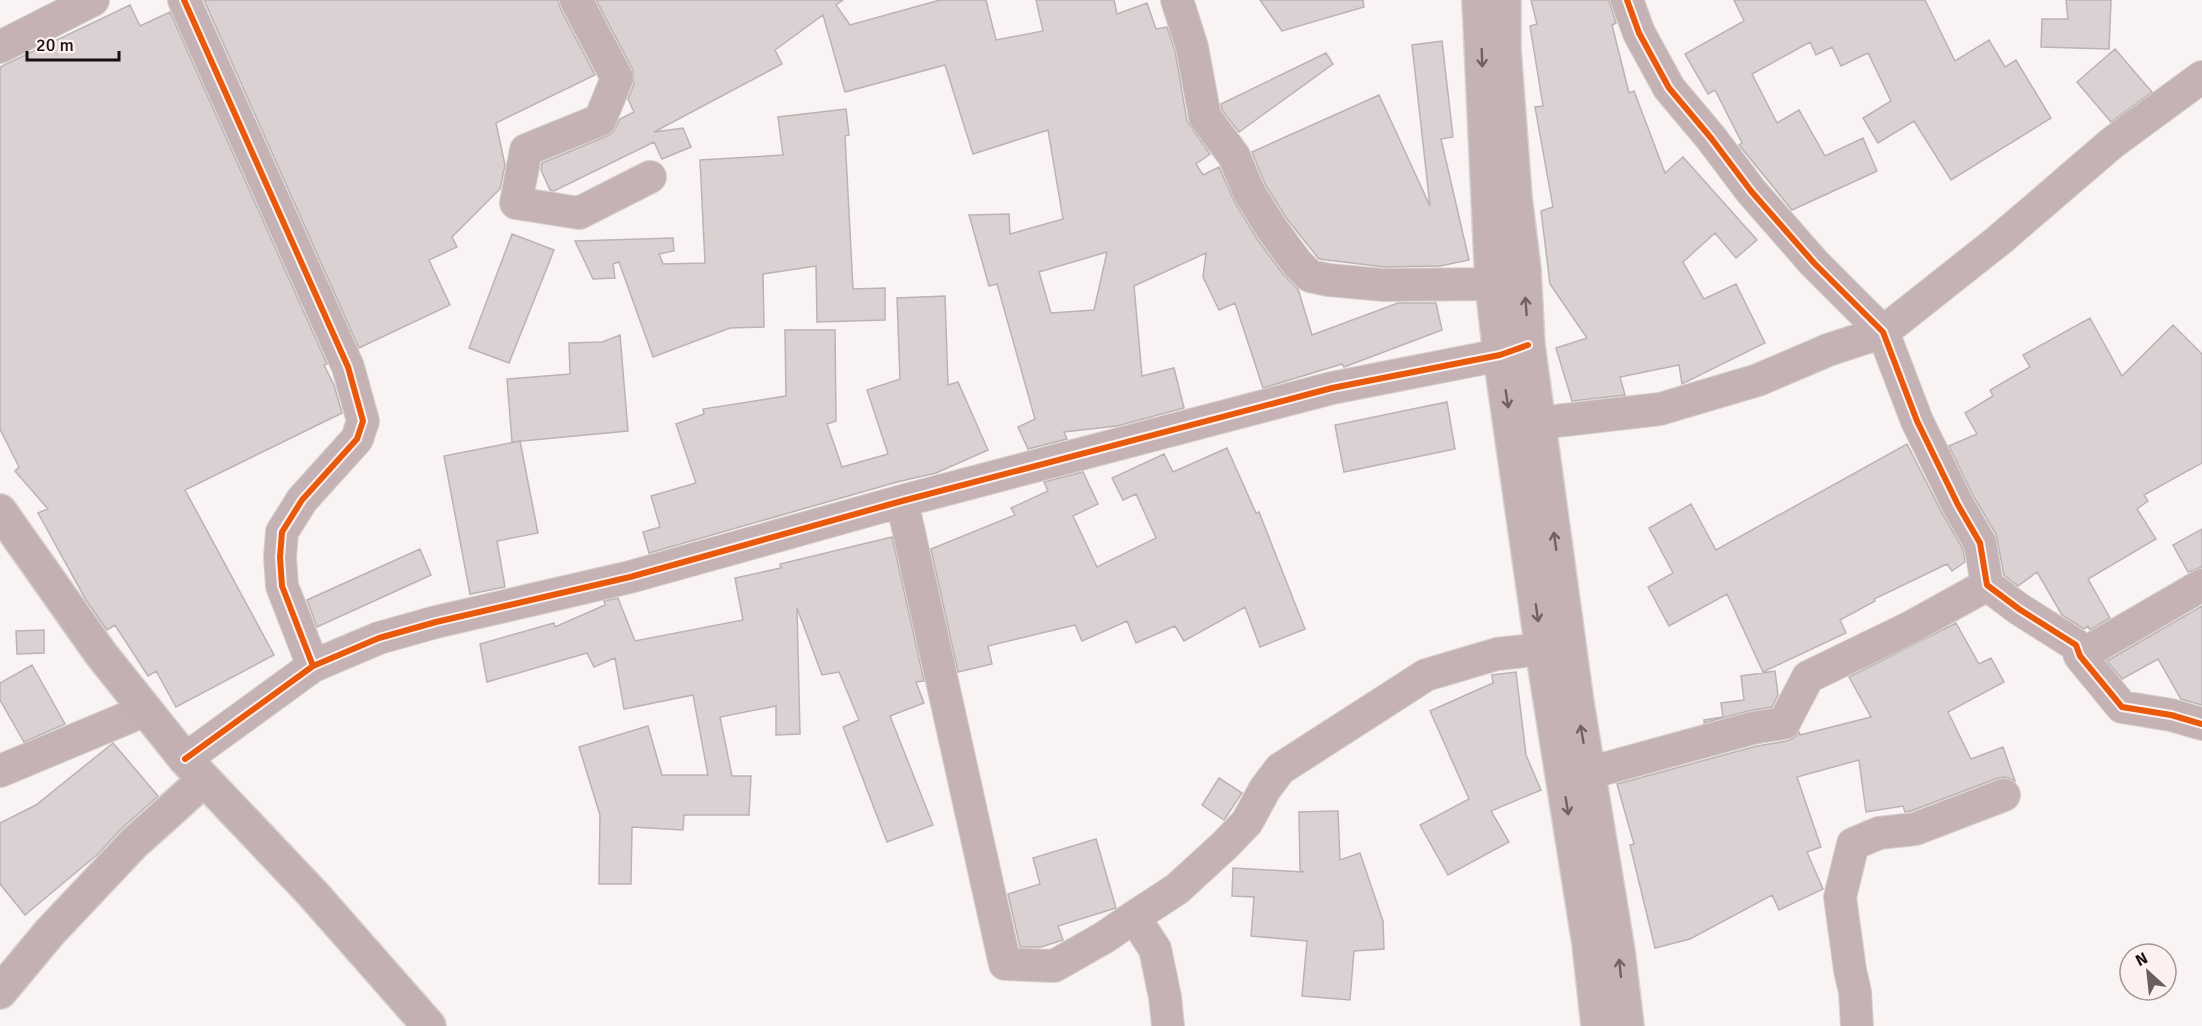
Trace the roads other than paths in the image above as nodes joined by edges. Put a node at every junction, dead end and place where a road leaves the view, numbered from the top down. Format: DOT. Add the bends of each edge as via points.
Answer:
graph roads {
  1 [pos="93,0"];
  2 [pos="184,0"];
  3 [pos="576,0"];
  4 [pos="1177,0"];
  5 [pos="1479,0"];
  6 [pos="1504,0"];
  7 [pos="1627,0"];
  8 [pos="0,47"];
  9 [pos="2202,77"];
  10 [pos="650,177"];
  11 [pos="1492,284"];
  12 [pos="1882,332"];
  13 [pos="1514,350"];
  14 [pos="1539,423"];
  15 [pos="902,501"];
  16 [pos="0,511"];
  17 [pos="1987,585"];
  18 [pos="2202,585"];
  19 [pos="1542,649"];
  20 [pos="2080,656"];
  21 [pos="313,666"];
  22 [pos="146,710"];
  23 [pos="2202,724"];
  24 [pos="194,769"];
  25 [pos="0,771"];
  26 [pos="1589,773"];
  27 [pos="2004,795"];
  28 [pos="1134,917"];
  29 [pos="0,992"];
  30 [pos="429,1026"];
  31 [pos="1168,1026"];
  32 [pos="1598,1026"];
  33 [pos="1627,1026"];
  34 [pos="1857,1026"];
  1 -- 8 [label="street"];
  2 -- 21 [label="street" via="348,367 363,421 357,439 302,500 282,531 282,586"];
  3 -- 10 [label="street" via="617,78 600,120 526,150 516,203 579,213"];
  4 -- 11 [label="street" via="1192,47 1205,117 1234,156 1249,192 1272,229 1310,276 1384,285"];
  5 -- 11 [label="main road, one-way"];
  13 -- 6 [label="main road, one-way" via="1524,269 1504,49"];
  7 -- 12 [label="street" via="1639,33 1669,88 1751,191"];
  9 -- 12 [label="street" via="2112,143 1998,241"];
  11 -- 13 [label="main road"];
  12 -- 14 [label="street" via="1758,380 1660,409"];
  12 -- 17 [label="street" via="1917,421 1980,543"];
  13 -- 14 [label="main road"];
  13 -- 15 [label="street" via="1332,388"];
  13 -- 19 [label="main road, one-way"];
  26 -- 14 [label="main road, one-way"];
  15 -- 21 [label="street" via="630,577 379,638"];
  15 -- 28 [label="street" via="1005,963 1054,966"];
  16 -- 22 [label="main road" via="100,654"];
  17 -- 20 [label="street" via="2076,645"];
  17 -- 26 [label="street" via="1808,677 1784,723"];
  18 -- 20 [label="street"];
  19 -- 28 [label="street" via="1497,654 1426,675 1280,769 1246,822 1226,844 1178,889"];
  19 -- 32 [label="main road, one-way" via="1589,944"];
  20 -- 23 [label="street" via="2122,707"];
  21 -- 24 [label="street"];
  22 -- 24 [label="main road"];
  22 -- 25 [label="street"];
  24 -- 29 [label="main road" via="134,843"];
  24 -- 30 [label="main road" via="313,894"];
  33 -- 26 [label="main road, one-way"];
  27 -- 34 [label="street" via="1915,829 1879,833 1853,844 1840,897"];
  28 -- 31 [label="street" via="1155,949"];
}
